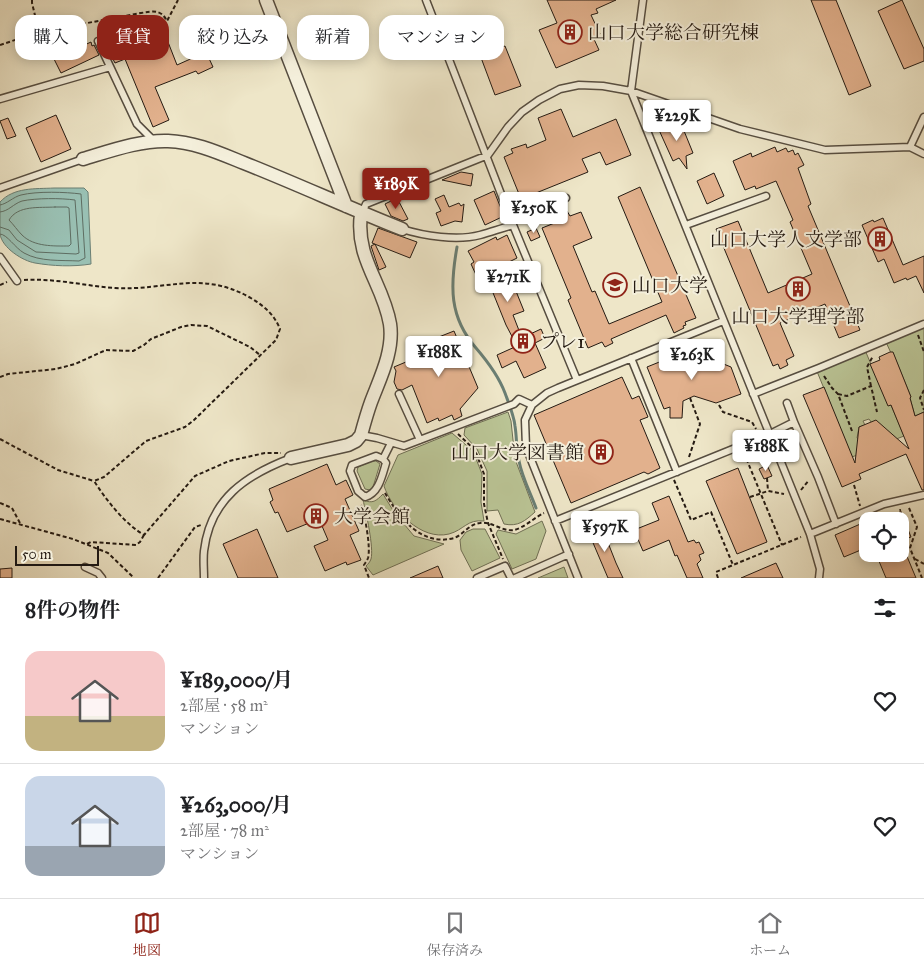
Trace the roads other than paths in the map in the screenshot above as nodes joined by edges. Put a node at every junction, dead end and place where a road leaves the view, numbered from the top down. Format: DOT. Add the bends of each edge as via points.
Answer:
graph roads {
  1 [pos="266,0"];
  2 [pos="426,0"];
  3 [pos="643,0"];
  4 [pos="107,60"];
  5 [pos="110,67"];
  6 [pos="630,91"];
  7 [pos="0,98"];
  8 [pos="924,117"];
  9 [pos="155,142"];
  10 [pos="910,147"];
  11 [pos="924,154"];
  12 [pos="488,155"];
  13 [pos="83,159"];
  14 [pos="0,188"];
  15 [pos="766,196"];
  16 [pos="566,198"];
  17 [pos="346,206"];
  18 [pos="361,214"];
  19 [pos="513,222"];
  20 [pos="686,226"];
  21 [pos="402,229"];
  22 [pos="0,257"];
  23 [pos="17,280"];
  24 [pos="723,322"];
  25 [pos="924,324"];
  26 [pos="631,358"];
  27 [pos="577,380"];
  28 [pos="399,394"];
  29 [pos="753,394"];
  30 [pos="787,404"];
  31 [pos="532,405"];
  32 [pos="794,422"];
  33 [pos="770,434"];
  34 [pos="361,435"];
  35 [pos="420,440"];
  36 [pos="391,443"];
  37 [pos="291,458"];
  38 [pos="383,459"];
  39 [pos="674,473"];
  40 [pos="924,495"];
  41 [pos="555,521"];
  42 [pos="836,524"];
  43 [pos="810,534"];
  44 [pos="569,554"];
  45 [pos="85,566"];
  46 [pos="102,578"];
  47 [pos="204,578"];
  48 [pos="477,578"];
  49 [pos="511,578"];
  50 [pos="515,578"];
  51 [pos="578,578"];
  52 [pos="819,578"];
  1 -- 17 [label="street"];
  2 -- 12 [label="lane"];
  3 -- 6 [label="lane"];
  4 -- 5 [label="lane"];
  5 -- 7 [label="lane"];
  5 -- 9 [label="lane" via="137,124"];
  6 -- 10 [label="lane" via="740,129 825,150"];
  6 -- 12 [label="lane" via="580,85 560,90 522,112"];
  6 -- 20 [label="lane"];
  8 -- 10 [label="lane"];
  9 -- 13 [label="street"];
  9 -- 17 [label="street" via="193,143"];
  10 -- 11 [label="lane"];
  12 -- 18 [label="lane" via="366,204"];
  12 -- 19 [label="lane"];
  13 -- 14 [label="lane"];
  15 -- 20 [label="lane"];
  16 -- 19 [label="lane"];
  17 -- 18 [label="street"];
  18 -- 21 [label="street"];
  18 -- 34 [label="street" via="362,247 390,326 389,348"];
  19 -- 21 [label="lane" via="478,236 445,237"];
  19 -- 27 [label="lane"];
  20 -- 24 [label="lane"];
  22 -- 23 [label="lane"];
  24 -- 26 [label="lane"];
  24 -- 29 [label="lane"];
  25 -- 29 [label="lane"];
  26 -- 27 [label="lane"];
  26 -- 39 [label="lane"];
  27 -- 31 [label="lane" via="547,393"];
  28 -- 35 [label="lane"];
  29 -- 33 [label="lane"];
  30 -- 32 [label="lane"];
  31 -- 35 [label="lane" via="519,400"];
  31 -- 41 [label="lane" via="525,420 526,447"];
  32 -- 33 [label="lane"];
  32 -- 42 [label="lane"];
  33 -- 39 [label="lane"];
  33 -- 43 [label="lane"];
  34 -- 36 [label="lane"];
  34 -- 37 [label="street" via="348,445"];
  35 -- 36 [label="lane" via="404,446"];
  36 -- 38 [label="lane"];
  37 -- 47 [label="lane" via="241,484 218,508 210,522 204,551"];
  38 -- 38 [label="lane" via="376,456 352,465 350,471 358,491 365,497 371,495 379,484 386,463"];
  39 -- 41 [label="lane"];
  40 -- 42 [label="lane" via="884,504"];
  41 -- 44 [label="lane"];
  42 -- 43 [label="lane"];
  43 -- 52 [label="lane" via="820,569"];
  44 -- 50 [label="lane"];
  44 -- 51 [label="lane"];
  45 -- 46 [label="lane"];
  48 -- 49 [label="lane" via="505,566"];
}
